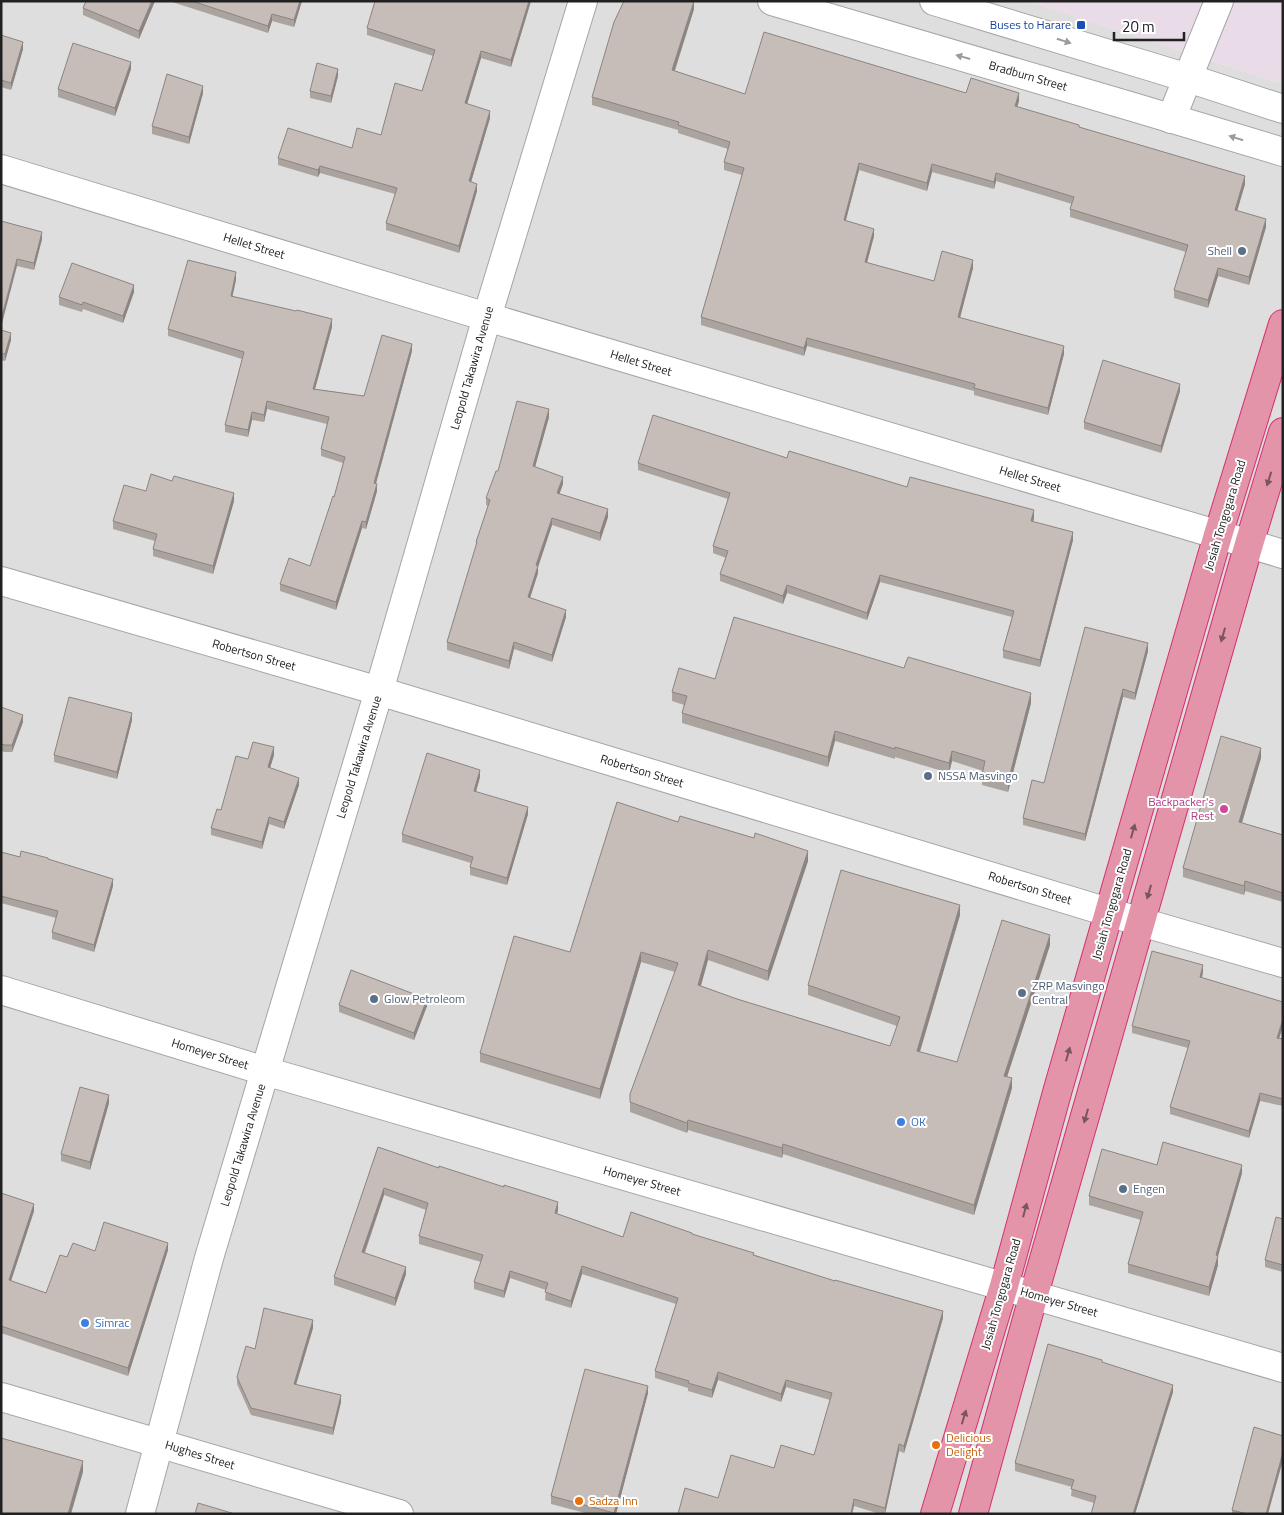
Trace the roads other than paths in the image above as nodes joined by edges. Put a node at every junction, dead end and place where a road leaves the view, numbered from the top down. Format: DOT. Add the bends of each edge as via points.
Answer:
graph roads {
  1 [pos="584,1"];
  2 [pos="772,1"];
  3 [pos="934,1"];
  4 [pos="1219,1"];
  5 [pos="1188,78"];
  6 [pos="1283,109"];
  7 [pos="1171,119"];
  8 [pos="1283,152"];
  9 [pos="1,169"];
  10 [pos="487,318"];
  11 [pos="1283,324"];
  12 [pos="1283,432"];
  13 [pos="1218,535"];
  14 [pos="1249,544"];
  15 [pos="1283,554"];
  16 [pos="1,581"];
  17 [pos="379,691"];
  18 [pos="1109,912"];
  19 [pos="1141,922"];
  20 [pos="1283,962"];
  21 [pos="1,990"];
  22 [pos="265,1071"];
  23 [pos="1004,1286"];
  24 [pos="1034,1294"];
  25 [pos="1283,1368"];
  26 [pos="1,1397"];
  27 [pos="159,1442"];
  28 [pos="140,1514"];
  29 [pos="399,1514"];
  30 [pos="935,1514"];
  31 [pos="973,1514"];
  1 -- 10 [label="street, Leopold Takawira Avenue"];
  7 -- 2 [label="street, Bradburn Street, one-way"];
  3 -- 5 [label="street, one-way"];
  4 -- 5 [label="street"];
  5 -- 6 [label="street"];
  5 -- 7 [label="street"];
  8 -- 7 [label="street, Bradburn Street, one-way"];
  9 -- 10 [label="street, Hellet Street"];
  10 -- 13 [label="street, Hellet Street"];
  10 -- 17 [label="street, Leopold Takawira Avenue"];
  11 -- 13 [label="highway, Josiah Tongogara Road"];
  12 -- 14 [label="highway, one-way"];
  13 -- 14 [label="street, Hellet Street"];
  18 -- 13 [label="highway, Josiah Tongogara Road, one-way"];
  14 -- 15 [label="street, Hellet Street"];
  14 -- 19 [label="highway, one-way"];
  16 -- 17 [label="street, Robertson Street"];
  17 -- 18 [label="street, Robertson Street"];
  17 -- 22 [label="street, Leopold Takawira Avenue"];
  18 -- 19 [label="street, Robertson Street"];
  23 -- 18 [label="highway, Josiah Tongogara Road, one-way"];
  19 -- 20 [label="street, Robertson Street"];
  19 -- 24 [label="highway, one-way"];
  21 -- 22 [label="street, Homeyer Street"];
  22 -- 23 [label="street, Homeyer Street"];
  22 -- 27 [label="street, Leopold Takawira Avenue"];
  23 -- 24 [label="street, Homeyer Street"];
  30 -- 23 [label="highway, Josiah Tongogara Road, one-way"];
  24 -- 25 [label="street, Homeyer Street"];
  24 -- 31 [label="highway"];
  26 -- 27 [label="street, Hughes Street"];
  27 -- 28 [label="street, Leopold Takawira Avenue"];
  27 -- 29 [label="street, Hughes Street"];
}
